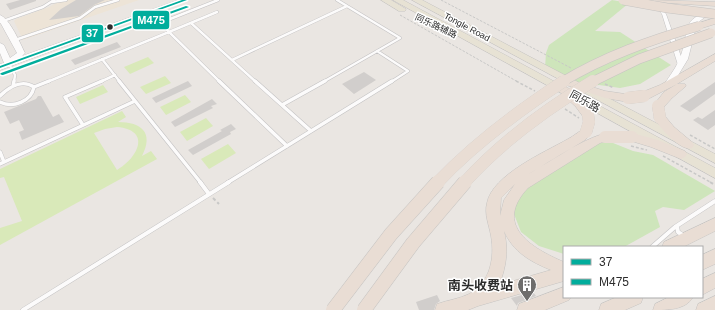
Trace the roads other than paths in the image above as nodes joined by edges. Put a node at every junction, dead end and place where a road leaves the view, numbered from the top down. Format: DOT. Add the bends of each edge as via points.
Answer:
graph roads {
  1 [pos="66,0"];
  2 [pos="118,0"];
  3 [pos="167,0"];
  4 [pos="186,0"];
  5 [pos="218,0"];
  6 [pos="337,0"];
  7 [pos="385,0"];
  8 [pos="397,0"];
  9 [pos="416,0"];
  10 [pos="430,0"];
  11 [pos="623,0"];
  12 [pos="653,0"];
  13 [pos="53,1"];
  14 [pos="715,4"];
  15 [pos="347,6"];
  16 [pos="217,12"];
  17 [pos="715,13"];
  18 [pos="1,20"];
  19 [pos="715,21"];
  20 [pos="191,23"];
  21 [pos="169,32"];
  22 [pos="715,32"];
  23 [pos="14,40"];
  24 [pos="497,43"];
  25 [pos="0,45"];
  26 [pos="488,49"];
  27 [pos="377,51"];
  28 [pos="21,53"];
  29 [pos="715,58"];
  30 [pos="102,59"];
  31 [pos="232,60"];
  32 [pos="5,61"];
  33 [pos="681,65"];
  34 [pos="715,66"];
  35 [pos="0,67"];
  36 [pos="115,75"];
  37 [pos="668,85"];
  38 [pos="13,86"];
  39 [pos="567,86"];
  40 [pos="34,87"];
  41 [pos="0,96"];
  42 [pos="135,101"];
  43 [pos="0,102"];
  44 [pos="282,105"];
  45 [pos="83,125"];
  46 [pos="311,131"];
  47 [pos="287,146"];
  48 [pos="684,150"];
  49 [pos="0,152"];
  50 [pos="715,159"];
  51 [pos="2,163"];
  52 [pos="715,173"];
  53 [pos="209,194"];
  54 [pos="715,201"];
  55 [pos="715,224"];
  56 [pos="677,226"];
  57 [pos="688,238"];
  58 [pos="653,246"];
  59 [pos="671,246"];
  60 [pos="715,256"];
  61 [pos="703,262"];
  62 [pos="563,269"];
  63 [pos="563,274"];
  64 [pos="715,280"];
  65 [pos="703,286"];
  66 [pos="563,295"];
  67 [pos="633,298"];
  68 [pos="682,298"];
  69 [pos="476,299"];
  70 [pos="715,304"];
  71 [pos="23,310"];
  72 [pos="333,310"];
  73 [pos="364,310"];
  74 [pos="443,310"];
  75 [pos="525,310"];
  76 [pos="607,310"];
  77 [pos="661,310"];
  78 [pos="704,310"];
  1 -- 13 [label="lane"];
  2 -- 23 [label="lane" via="95,7 80,18"];
  3 -- 28 [label="main road"];
  4 -- 32 [label="main road"];
  5 -- 21 [label="lane" via="160,23"];
  6 -- 15 [label="lane"];
  7 -- 26 [label="main road, 同乐路辅路"];
  8 -- 26 [label="main road, Tongle Road"];
  9 -- 24 [label="main road, Tongle Road"];
  10 -- 24 [label="main road, 同乐路辅路"];
  11 -- 17 [label="highway, bridge"];
  12 -- 14 [label="highway"];
  12 -- 33 [label="street" via="664,14"];
  13 -- 18 [label="lane" via="43,7"];
  15 -- 27 [label="lane" via="400,38"];
  15 -- 31 [label="lane"];
  16 -- 20 [label="lane"];
  17 -- 33 [label="main road" via="703,15 692,22 687,50"];
  18 -- 23 [label="main road"];
  19 -- 72 [label="highway, bridge" via="608,58 562,82 510,117 463,156 425,194"];
  20 -- 21 [label="lane"];
  20 -- 31 [label="lane"];
  21 -- 30 [label="lane"];
  21 -- 47 [label="lane"];
  22 -- 73 [label="highway, bridge" via="617,69 574,92 526,126 474,172 442,207"];
  23 -- 28 [label="main road"];
  24 -- 39 [label="main road, 同乐路"];
  25 -- 32 [label="main road"];
  26 -- 39 [label="main road, 同乐路"];
  27 -- 44 [label="lane"];
  27 -- 46 [label="lane" via="408,71"];
  28 -- 32 [label="main road"];
  29 -- 37 [label="highway"];
  30 -- 36 [label="lane"];
  30 -- 40 [label="lane"];
  31 -- 44 [label="lane"];
  32 -- 35 [label="main road"];
  32 -- 38 [label="lane" via="15,75"];
  33 -- 37 [label="main road"];
  34 -- 48 [label="highway, bridge" via="674,90 658,106 660,118"];
  36 -- 42 [label="lane"];
  36 -- 45 [label="lane" via="65,97"];
  37 -- 39 [label="highway, bridge" via="644,96 628,98"];
  38 -- 40 [label="lane" via="24,83"];
  38 -- 41 [label="lane"];
  39 -- 48 [label="main road, 同乐路"];
  39 -- 69 [label="highway, bridge" via="588,115 586,132 514,178 497,192 492,207 500,244 498,262 493,280"];
  40 -- 43 [label="lane" via="32,94 24,100 7,104"];
  42 -- 45 [label="lane"];
  42 -- 53 [label="lane"];
  44 -- 46 [label="lane"];
  45 -- 51 [label="lane"];
  46 -- 47 [label="lane"];
  47 -- 53 [label="lane"];
  48 -- 50 [label="main road"];
  48 -- 52 [label="main road"];
  48 -- 62 [label="highway, bridge" via="632,137 605,137 596,140 516,190 510,198 506,216 518,242 535,255"];
  49 -- 51 [label="lane"];
  53 -- 71 [label="lane"];
  54 -- 56 [label="lane"];
  55 -- 57 [label="highway"];
  56 -- 57 [label="lane" via="678,232"];
  56 -- 58 [label="lane"];
  57 -- 59 [label="highway"];
  60 -- 61 [label="highway"];
  63 -- 69 [label="highway"];
  64 -- 65 [label="highway"];
  66 -- 75 [label="highway"];
  67 -- 76 [label="highway"];
  68 -- 77 [label="highway"];
  69 -- 74 [label="highway"];
  70 -- 78 [label="highway"];
}
